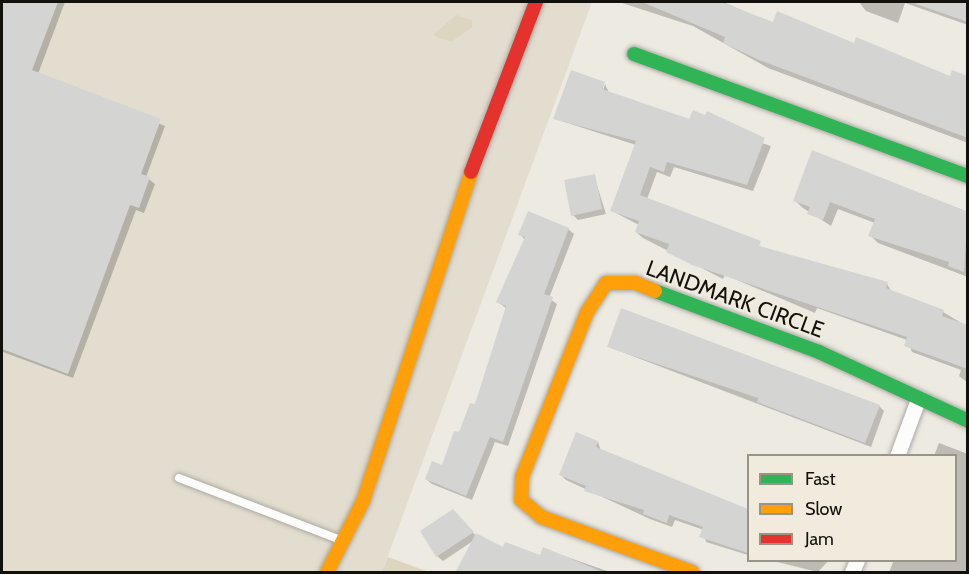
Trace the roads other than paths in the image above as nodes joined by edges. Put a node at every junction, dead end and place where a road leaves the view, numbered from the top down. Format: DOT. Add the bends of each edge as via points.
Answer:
graph roads {
  1 [pos="536,2"];
  2 [pos="634,54"];
  3 [pos="968,176"];
  4 [pos="917,402"];
  5 [pos="968,421"];
  6 [pos="898,454"];
  7 [pos="179,478"];
  8 [pos="344,541"];
  9 [pos="327,573"];
  10 [pos="693,573"];
  1 -- 8 [label="street"];
  2 -- 3 [label="street"];
  4 -- 5 [label="street, LANDMARK CIRCLE"];
  4 -- 6 [label="street"];
  4 -- 10 [label="street, LANDMARK CIRCLE" via="819,352 635,283 606,283 587,312 522,477 521,500 541,517"];
  7 -- 8 [label="lane"];
  8 -- 9 [label="street"];
}
